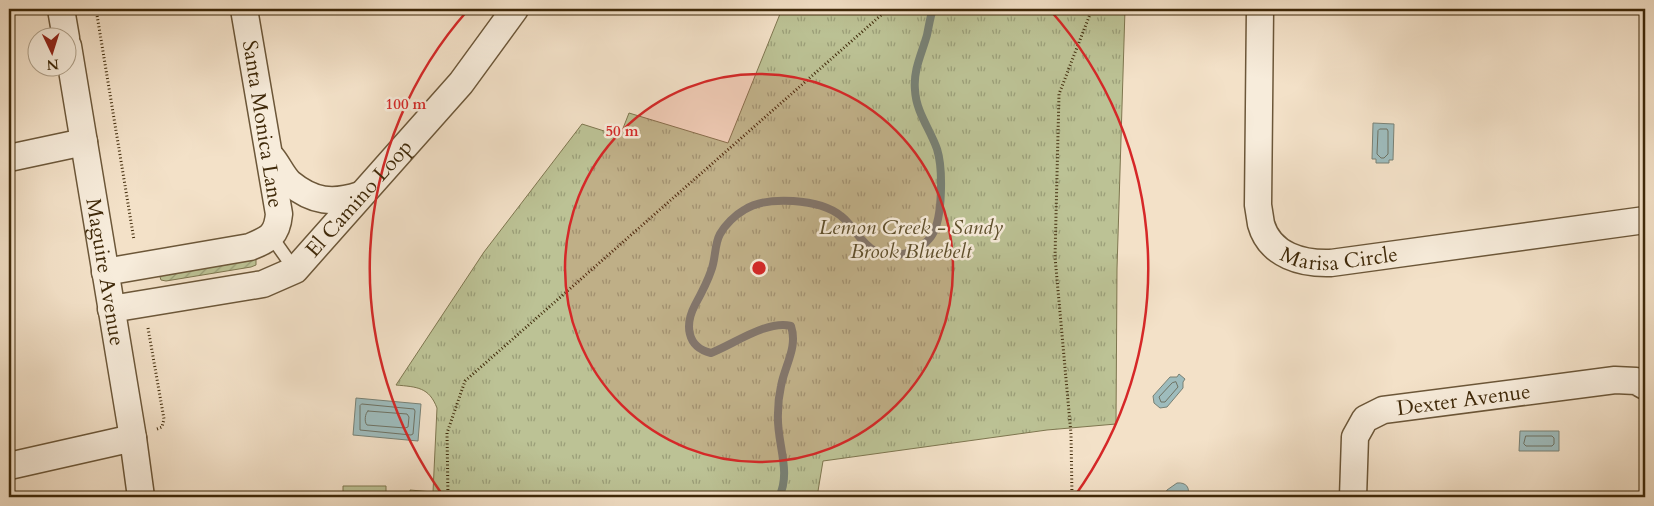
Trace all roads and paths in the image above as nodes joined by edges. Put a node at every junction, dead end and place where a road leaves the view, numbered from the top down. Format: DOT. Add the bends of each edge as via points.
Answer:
graph roads {
  1 [pos="61,9"];
  2 [pos="96,9"];
  3 [pos="244,9"];
  4 [pos="515,9"];
  5 [pos="888,9"];
  6 [pos="1092,9"];
  7 [pos="1260,9"];
  8 [pos="64,28"];
  9 [pos="73,78"];
  10 [pos="84,142"];
  11 [pos="270,155"];
  12 [pos="9,158"];
  13 [pos="360,195"];
  14 [pos="1645,220"];
  15 [pos="271,236"];
  16 [pos="135,242"];
  17 [pos="295,270"];
  18 [pos="105,272"];
  19 [pos="111,309"];
  20 [pos="148,324"];
  21 [pos="1645,386"];
  22 [pos="162,427"];
  23 [pos="133,438"];
  24 [pos="9,466"];
  25 [pos="141,497"];
  26 [pos="448,497"];
  27 [pos="1072,497"];
  28 [pos="1353,497"];
  1 -- 8 [label="street"];
  2 -- 16 [label="path"];
  3 -- 11 [label="street, Santa Monica Lane"];
  4 -- 13 [label="street, El Camino Loop" via="461,83"];
  5 -- 26 [label="path" via="464,381 447,433"];
  6 -- 27 [label="path" via="1059,94 1055,257 1071,434"];
  7 -- 14 [label="street, Marisa Circle" via="1258,205 1268,238 1288,256 1308,262 1331,263"];
  9 -- 10 [label="street, Maguire Avenue"];
  10 -- 12 [label="street"];
  10 -- 18 [label="street, Maguire Avenue"];
  11 -- 13 [label="street" via="289,182 303,192 332,202"];
  11 -- 15 [label="street, Santa Monica Lane" via="279,214 278,225"];
  13 -- 17 [label="street, El Camino Loop"];
  15 -- 17 [label="lane"];
  15 -- 18 [label="street, El Camino Loop" via="250,247"];
  17 -- 19 [label="street" via="263,284"];
  18 -- 19 [label="street, Maguire Avenue"];
  19 -- 23 [label="street, Maguire Avenue"];
  20 -- 22 [label="path" via="164,419"];
  21 -- 28 [label="street, Dexter Avenue" via="1615,380 1383,410 1365,420 1355,437"];
  23 -- 24 [label="street"];
  23 -- 25 [label="street, Maguire Avenue"];
}
